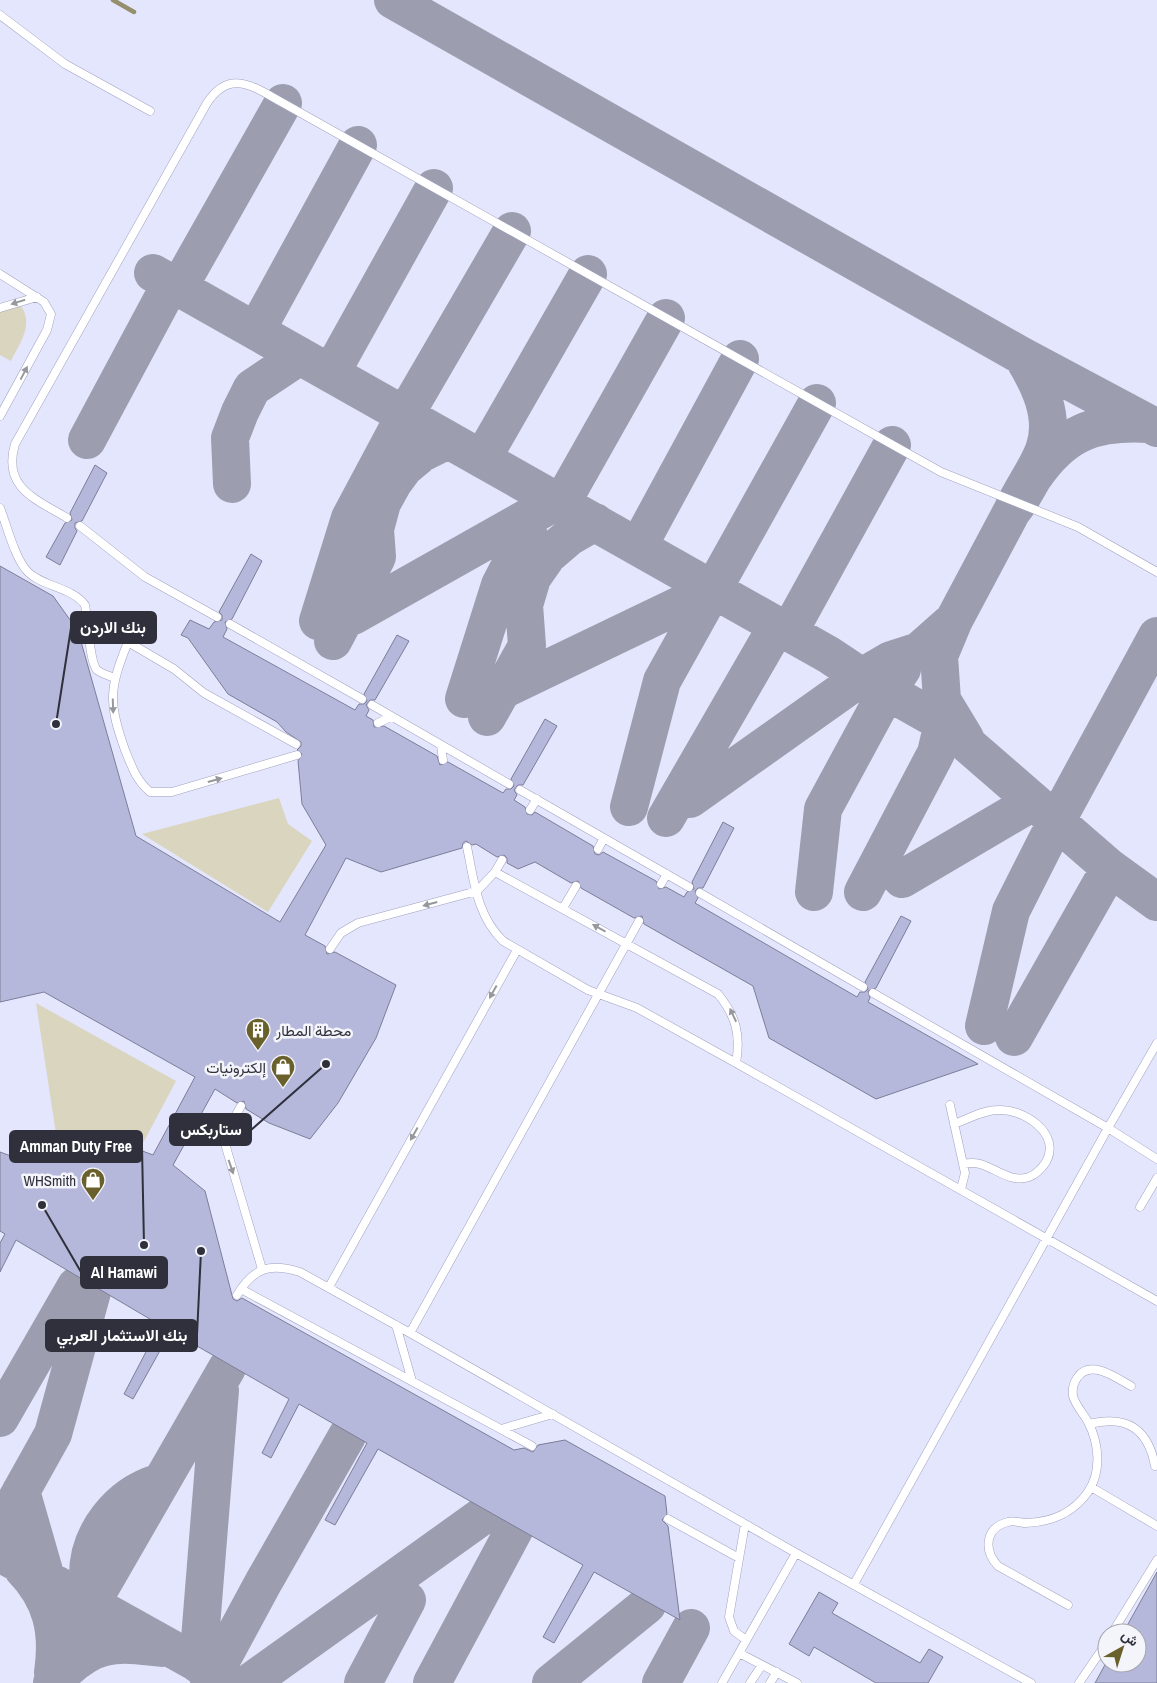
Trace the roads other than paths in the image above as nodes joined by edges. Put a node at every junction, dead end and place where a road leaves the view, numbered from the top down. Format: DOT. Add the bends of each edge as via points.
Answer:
graph roads {
  1 [pos="0,15"];
  2 [pos="150,111"];
  3 [pos="0,274"];
  4 [pos="37,297"];
  5 [pos="0,308"];
  6 [pos="0,416"];
  7 [pos="0,508"];
  8 [pos="67,518"];
  9 [pos="80,526"];
  10 [pos="1157,572"];
  11 [pos="216,616"];
  12 [pos="230,624"];
  13 [pos="115,678"];
  14 [pos="362,699"];
  15 [pos="372,705"];
  16 [pos="392,716"];
  17 [pos="378,723"];
  18 [pos="296,744"];
  19 [pos="441,745"];
  20 [pos="297,755"];
  21 [pos="443,760"];
  22 [pos="509,784"];
  23 [pos="520,790"];
  24 [pos="537,800"];
  25 [pos="530,810"];
  26 [pos="604,838"];
  27 [pos="467,847"];
  28 [pos="598,849"];
  29 [pos="502,860"];
  30 [pos="495,872"];
  31 [pos="667,874"];
  32 [pos="660,884"];
  33 [pos="576,886"];
  34 [pos="689,887"];
  35 [pos="477,891"];
  36 [pos="700,893"];
  37 [pos="562,908"];
  38 [pos="639,921"];
  39 [pos="626,943"];
  40 [pos="330,949"];
  41 [pos="517,950"];
  42 [pos="863,987"];
  43 [pos="873,993"];
  44 [pos="598,995"];
  45 [pos="1157,1043"];
  46 [pos="736,1063"];
  47 [pos="950,1105"];
  48 [pos="241,1106"];
  49 [pos="954,1124"];
  50 [pos="1108,1128"];
  51 [pos="1157,1159"];
  52 [pos="964,1164"];
  53 [pos="1157,1178"];
  54 [pos="961,1189"];
  55 [pos="1140,1207"];
  56 [pos="1047,1239"];
  57 [pos="262,1269"];
  58 [pos="329,1287"];
  59 [pos="1157,1301"];
  60 [pos="396,1325"];
  61 [pos="410,1332"];
  62 [pos="412,1381"];
  63 [pos="1131,1386"];
  64 [pos="552,1414"];
  65 [pos="1089,1424"];
  66 [pos="501,1430"];
  67 [pos="532,1446"];
  68 [pos="1155,1466"];
  69 [pos="1091,1487"];
  70 [pos="668,1519"];
  71 [pos="745,1524"];
  72 [pos="1157,1526"];
  73 [pos="796,1553"];
  74 [pos="739,1558"];
  75 [pos="1157,1560"];
  76 [pos="854,1584"];
  77 [pos="1068,1605"];
  78 [pos="1118,1623"];
  79 [pos="746,1640"];
  80 [pos="739,1653"];
  81 [pos="1097,1657"];
  82 [pos="762,1665"];
  83 [pos="777,1672"];
  84 [pos="722,1683"];
  85 [pos="750,1683"];
  86 [pos="770,1683"];
  87 [pos="796,1683"];
  88 [pos="1031,1683"];
  89 [pos="1079,1683"];
  1 -- 2 [label="lane" via="66,64"];
  3 -- 4 [label="lane"];
  4 -- 5 [label="lane, one-way"];
  6 -- 4 [label="lane, one-way" via="50,322 48,308"];
  7 -- 13 [label="lane" via="19,558 28,572 85,605 94,664 99,671"];
  8 -- 10 [label="lane" via="26,493 17,483 11,457 15,444 207,103 215,92 239,82 283,103 941,472 1078,527"];
  9 -- 11 [label="lane" via="145,577"];
  12 -- 14 [label="lane"];
  13 -- 18 [label="lane" via="128,642 174,669 204,693"];
  13 -- 20 [label="lane, one-way" via="114,717 133,772 150,792 172,792"];
  15 -- 16 [label="lane"];
  16 -- 17 [label="lane"];
  16 -- 19 [label="lane"];
  19 -- 21 [label="lane"];
  19 -- 22 [label="lane"];
  23 -- 24 [label="lane"];
  24 -- 25 [label="lane"];
  24 -- 26 [label="lane"];
  26 -- 28 [label="lane"];
  26 -- 31 [label="lane"];
  27 -- 35 [label="lane"];
  29 -- 30 [label="lane"];
  30 -- 35 [label="lane"];
  30 -- 37 [label="lane"];
  31 -- 32 [label="lane"];
  31 -- 34 [label="lane"];
  33 -- 37 [label="lane"];
  35 -- 40 [label="lane, one-way" via="358,923 341,933"];
  35 -- 41 [label="lane" via="485,919 493,931"];
  36 -- 42 [label="lane"];
  39 -- 37 [label="lane, one-way"];
  38 -- 39 [label="lane"];
  39 -- 44 [label="lane"];
  46 -- 39 [label="lane, one-way" via="740,1044 737,1026 730,1008 718,994"];
  41 -- 44 [label="lane"];
  41 -- 58 [label="lane, one-way"];
  43 -- 50 [label="lane"];
  44 -- 46 [label="lane" via="636,1008"];
  44 -- 61 [label="lane"];
  45 -- 50 [label="lane"];
  46 -- 54 [label="lane"];
  47 -- 49 [label="lane"];
  48 -- 57 [label="lane, one-way" via="230,1125 226,1147"];
  49 -- 52 [label="lane"];
  49 -- 52 [label="lane" via="984,1112 1011,1111 1036,1123 1045,1133 1049,1145 1048,1158 1041,1170 1030,1177 1005,1176 977,1162"];
  50 -- 51 [label="lane"];
  50 -- 56 [label="lane"];
  52 -- 54 [label="lane" via="966,1173"];
  53 -- 55 [label="lane"];
  54 -- 56 [label="lane"];
  56 -- 59 [label="lane"];
  56 -- 76 [label="lane"];
  57 -- 58 [label="lane" via="282,1266"];
  57 -- 62 [label="lane" via="239,1292"];
  58 -- 60 [label="lane"];
  60 -- 61 [label="lane"];
  60 -- 62 [label="lane"];
  61 -- 64 [label="lane"];
  62 -- 66 [label="lane"];
  63 -- 65 [label="lane" via="1106,1372 1093,1369 1081,1373 1073,1384 1073,1397"];
  64 -- 66 [label="lane"];
  64 -- 71 [label="lane"];
  65 -- 68 [label="lane" via="1107,1419 1126,1423 1141,1433 1152,1448"];
  65 -- 69 [label="lane" via="1097,1443 1097,1465"];
  66 -- 67 [label="lane"];
  69 -- 72 [label="lane"];
  69 -- 77 [label="lane" via="1065,1514 1045,1522 1008,1521 995,1528 988,1542 989,1557 998,1566"];
  70 -- 74 [label="lane"];
  71 -- 73 [label="lane"];
  71 -- 74 [label="lane"];
  73 -- 76 [label="lane"];
  73 -- 79 [label="lane"];
  74 -- 79 [label="lane" via="730,1617 734,1631"];
  75 -- 78 [label="lane"];
  76 -- 88 [label="lane"];
  79 -- 80 [label="lane"];
  80 -- 82 [label="lane"];
  80 -- 84 [label="lane"];
  81 -- 89 [label="lane"];
  82 -- 83 [label="lane"];
  82 -- 85 [label="lane"];
  83 -- 86 [label="lane"];
  83 -- 87 [label="lane"];
}
